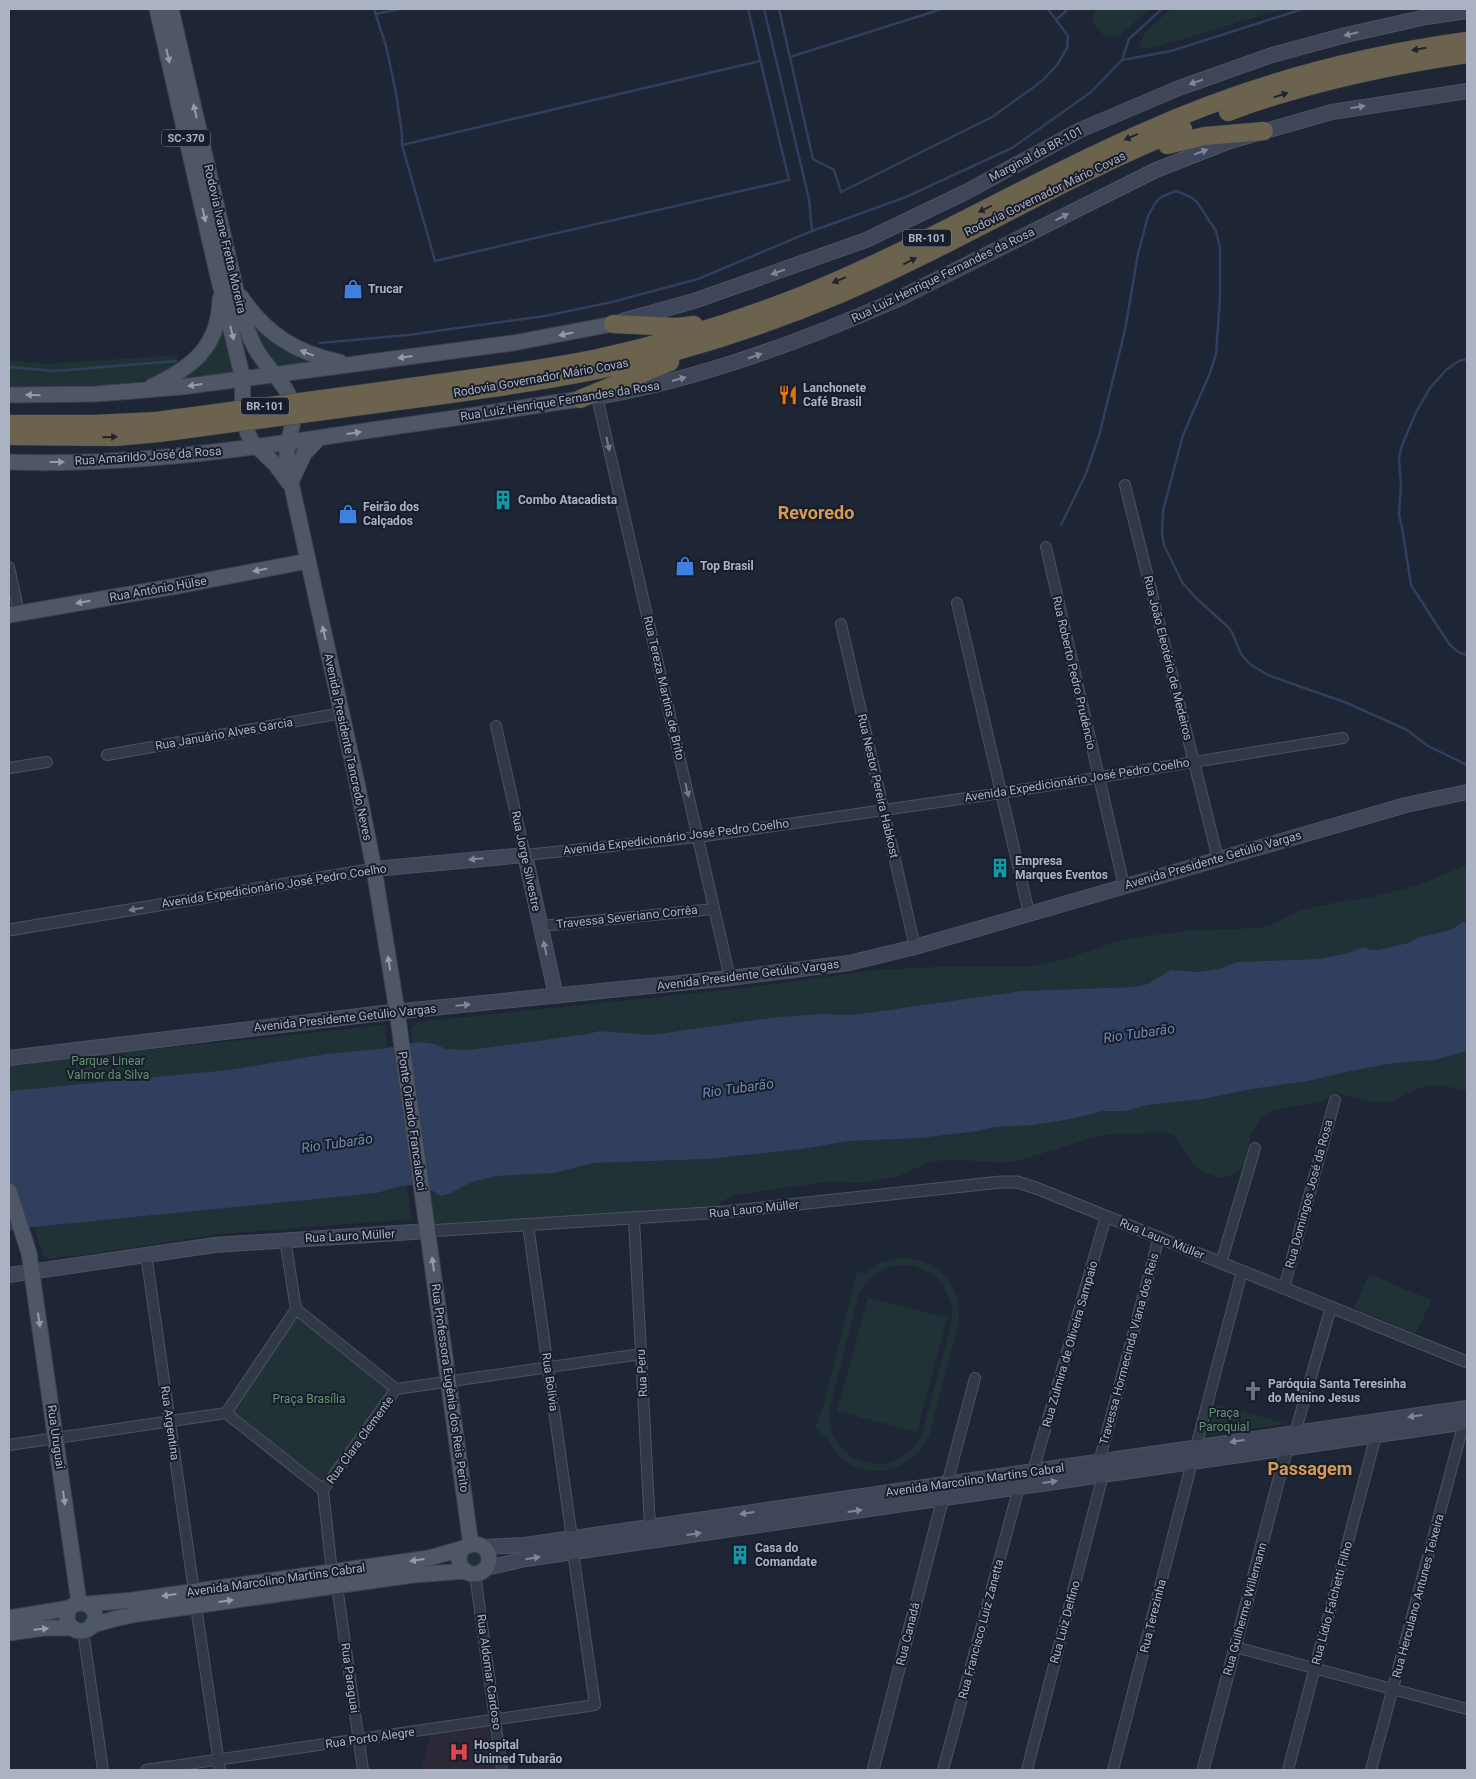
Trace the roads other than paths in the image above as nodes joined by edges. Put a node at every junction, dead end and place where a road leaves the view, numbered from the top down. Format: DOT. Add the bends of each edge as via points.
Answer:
graph roads {
  1 [pos="157,9"];
  2 [pos="172,9"];
  3 [pos="1467,11"];
  4 [pos="1467,41"];
  5 [pos="1467,54"];
  6 [pos="1467,91"];
  7 [pos="1264,131"];
  8 [pos="1111,160"];
  9 [pos="216,268"];
  10 [pos="233,278"];
  11 [pos="762,317"];
  12 [pos="613,324"];
  13 [pos="354,364"];
  14 [pos="276,374"];
  15 [pos="243,379"];
  16 [pos="142,391"];
  17 [pos="9,395"];
  18 [pos="589,398"];
  19 [pos="9,424"];
  20 [pos="158,427"];
  21 [pos="9,436"];
  22 [pos="319,438"];
  23 [pos="289,442"];
  24 [pos="256,447"];
  25 [pos="9,462"];
  26 [pos="290,484"];
  27 [pos="1125,485"];
  28 [pos="1046,548"];
  29 [pos="308,561"];
  30 [pos="9,567"];
  31 [pos="957,603"];
  32 [pos="14,614"];
  33 [pos="841,624"];
  34 [pos="342,713"];
  35 [pos="496,726"];
  36 [pos="1343,738"];
  37 [pos="106,755"];
  38 [pos="47,762"];
  39 [pos="1194,762"];
  40 [pos="9,768"];
  41 [pos="1098,778"];
  42 [pos="1467,792"];
  43 [pos="1001,793"];
  44 [pos="884,810"];
  45 [pos="698,837"];
  46 [pos="525,855"];
  47 [pos="1218,859"];
  48 [pos="374,869"];
  49 [pos="1124,886"];
  50 [pos="714,908"];
  51 [pos="1029,913"];
  52 [pos="540,926"];
  53 [pos="9,930"];
  54 [pos="915,947"];
  55 [pos="730,978"];
  56 [pos="556,996"];
  57 [pos="398,1017"];
  58 [pos="9,1058"];
  59 [pos="1335,1100"];
  60 [pos="1255,1148"];
  61 [pos="9,1191"];
  62 [pos="1106,1216"];
  63 [pos="634,1219"];
  64 [pos="9,1224"];
  65 [pos="528,1225"];
  66 [pos="428,1232"];
  67 [pos="1159,1237"];
  68 [pos="285,1239"];
  69 [pos="24,1254"];
  70 [pos="146,1254"];
  71 [pos="1222,1263"];
  72 [pos="1242,1271"];
  73 [pos="32,1272"];
  74 [pos="9,1275"];
  75 [pos="1284,1288"];
  76 [pos="1331,1307"];
  77 [pos="296,1310"];
  78 [pos="641,1354"];
  79 [pos="1467,1362"];
  80 [pos="548,1367"];
  81 [pos="975,1378"];
  82 [pos="449,1382"];
  83 [pos="396,1389"];
  84 [pos="1467,1408"];
  85 [pos="226,1413"];
  86 [pos="170,1422"];
  87 [pos="1466,1422"];
  88 [pos="1295,1433"];
  89 [pos="1376,1435"];
  90 [pos="56,1438"];
  91 [pos="9,1445"];
  92 [pos="1196,1448"];
  93 [pos="1287,1448"];
  94 [pos="1192,1462"];
  95 [pos="1101,1468"];
  96 [pos="1034,1471"];
  97 [pos="947,1484"];
  98 [pos="1019,1487"];
  99 [pos="323,1490"];
  100 [pos="944,1498"];
  101 [pos="779,1515"];
  102 [pos="650,1527"];
  103 [pos="573,1545"];
  104 [pos="473,1547"];
  105 [pos="475,1571"];
  106 [pos="335,1579"];
  107 [pos="195,1598"];
  108 [pos="79,1605"];
  109 [pos="9,1618"];
  110 [pos="83,1628"];
  111 [pos="9,1633"];
  112 [pos="1235,1647"];
  113 [pos="1314,1668"];
  114 [pos="1393,1689"];
  115 [pos="595,1705"];
  116 [pos="1467,1709"];
  117 [pos="495,1720"];
  118 [pos="359,1739"];
  119 [pos="219,1765"];
  120 [pos="104,1770"];
  121 [pos="146,1770"];
  122 [pos="363,1770"];
  123 [pos="502,1770"];
  124 [pos="873,1770"];
  125 [pos="943,1770"];
  126 [pos="1026,1770"];
  127 [pos="1113,1770"];
  128 [pos="1203,1770"];
  129 [pos="1288,1770"];
  130 [pos="1371,1770"];
  1 -- 9 [label="main road, Rodovia Ivane Fretta Moreira / SC-370, one-way"];
  10 -- 2 [label="main road, Rodovia Ivane Fretta Moreira / SC-370, one-way"];
  3 -- 12 [label="main road, Marginal da BR-101, one-way" via="1346,35 1272,55 1179,88 1080,130 966,192 866,240 694,301"];
  4 -- 11 [label="highway, Rodovia Governador Mário Covas / BR-101, one-way" via="1318,70 1193,112 1107,148"];
  8 -- 5 [label="highway, Rodovia Governador Mário Covas / BR-101, one-way" via="1198,122 1283,94 1390,67"];
  7 -- 6 [label="main road, Rua Luiz Henrique Fernandes da Rosa, one-way" via="1332,112"];
  7 -- 8 [label="highway" via="1205,136"];
  18 -- 7 [label="main road, Rua Luiz Henrique Fernandes da Rosa, one-way" via="663,384 709,371 823,331 896,300 1156,170"];
  11 -- 8 [label="highway, Rodovia Governador Mário Covas / BR-101, one-way" via="840,294"];
  9 -- 15 [label="main road, Rodovia Ivane Fretta Moreira / SC-370, one-way"];
  9 -- 16 [label="main road" via="220,308 205,348 184,369"];
  13 -- 10 [label="main road, one-way" via="311,355 270,331 249,309"];
  10 -- 14 [label="main road, Rodovia Ivane Fretta Moreira / SC-370" via="251,338 261,357"];
  11 -- 12 [label="highway" via="683,326"];
  11 -- 18 [label="highway"];
  11 -- 20 [label="highway, Rodovia Governador Mário Covas / BR-101, bridge" via="677,351 598,370 519,384 375,398"];
  12 -- 13 [label="main road, one-way" via="512,343"];
  13 -- 14 [label="main road"];
  14 -- 15 [label="main road"];
  14 -- 23 [label="main road" via="293,406"];
  15 -- 16 [label="main road, one-way"];
  15 -- 24 [label="main road" via="243,418"];
  16 -- 17 [label="main road, one-way"];
  22 -- 18 [label="main road, Rua Luiz Henrique Fernandes da Rosa, one-way"];
  18 -- 45 [label="street, Rua Tereza Martins de Brito, one-way"];
  19 -- 20 [label="highway, Rodovia Governador Mário Covas / BR-101"];
  21 -- 20 [label="highway, Rodovia Governador Mário Covas / BR-101, one-way" via="115,437"];
  22 -- 23 [label="main road, Rua Luiz Henrique Fernandes da Rosa"];
  22 -- 26 [label="main road" via="300,461"];
  23 -- 24 [label="main road"];
  23 -- 26 [label="main road, Avenida Presidente Tancredo Neves"];
  25 -- 24 [label="main road, Rua Amarildo José da Rosa, one-way" via="97,462"];
  24 -- 26 [label="main road, Avenida Presidente Tancredo Neves"];
  26 -- 29 [label="main road, Avenida Presidente Tancredo Neves"];
  27 -- 39 [label="street, Rua João Eleotério de Medeiros"];
  28 -- 41 [label="street, Rua Roberto Pedro Prudêncio"];
  29 -- 32 [label="main road, Rua Antônio Hülse, one-way"];
  34 -- 29 [label="main road, Avenida Presidente Tancredo Neves, one-way"];
  30 -- 32 [label="street"];
  31 -- 43 [label="street"];
  33 -- 44 [label="street, Rua Nestor Pereira Habkost"];
  34 -- 37 [label="street, Rua Januário Alves Garcia"];
  34 -- 48 [label="main road, Avenida Presidente Tancredo Neves"];
  35 -- 46 [label="street, Rua Jorge Silvestre"];
  36 -- 39 [label="street, Avenida Expedicionário José Pedro Coelho"];
  38 -- 40 [label="street"];
  39 -- 41 [label="street, Avenida Expedicionário José Pedro Coelho"];
  39 -- 47 [label="street, Rua João Eleotério de Medeiros"];
  41 -- 43 [label="street, Avenida Expedicionário José Pedro Coelho"];
  41 -- 49 [label="street, Rua Roberto Pedro Prudêncio"];
  42 -- 47 [label="main road, Avenida Presidente Getúlio Vargas" via="1406,805"];
  43 -- 44 [label="street, Avenida Expedicionário José Pedro Coelho"];
  43 -- 51 [label="street"];
  44 -- 45 [label="street, Avenida Expedicionário José Pedro Coelho"];
  44 -- 54 [label="street, Rua Nestor Pereira Habkost"];
  45 -- 46 [label="street, Avenida Expedicionário José Pedro Coelho"];
  45 -- 50 [label="street, Rua Tereza Martins de Brito"];
  46 -- 48 [label="main road, Avenida Expedicionário José Pedro Coelho, one-way"];
  46 -- 52 [label="main road, Rua Jorge Silvestre"];
  47 -- 49 [label="main road, Avenida Presidente Getúlio Vargas"];
  48 -- 53 [label="street, Avenida Expedicionário José Pedro Coelho, one-way"];
  57 -- 48 [label="main road, Avenida Presidente Tancredo Neves, one-way"];
  49 -- 51 [label="main road, Avenida Presidente Getúlio Vargas"];
  50 -- 52 [label="street, Travessa Severiano Corrêa"];
  50 -- 55 [label="street, Rua Tereza Martins de Brito"];
  51 -- 54 [label="main road, Avenida Presidente Getúlio Vargas"];
  56 -- 52 [label="main road, Rua Jorge Silvestre, one-way"];
  54 -- 55 [label="main road, Avenida Presidente Getúlio Vargas" via="849,963"];
  55 -- 56 [label="main road, Avenida Presidente Getúlio Vargas"];
  57 -- 56 [label="main road, Avenida Presidente Getúlio Vargas, one-way"];
  57 -- 58 [label="main road, Avenida Presidente Getúlio Vargas"];
  57 -- 66 [label="main road, Ponte Orlando Francalacci"];
  59 -- 75 [label="street, Rua Domingos José da Rosa"];
  60 -- 71 [label="street"];
  61 -- 69 [label="main road"];
  62 -- 63 [label="street, Rua Lauro Müller" via="1016,1182 764,1209"];
  62 -- 67 [label="street, Rua Lauro Müller"];
  62 -- 96 [label="street, Rua Zulmira de Oliveira Sampaio"];
  63 -- 65 [label="street, Rua Lauro Müller"];
  63 -- 78 [label="street, Rua Peru"];
  64 -- 69 [label="main road"];
  65 -- 66 [label="street, Rua Lauro Müller"];
  65 -- 80 [label="street, Rua Bolívia"];
  66 -- 68 [label="main road, Rua Lauro Müller"];
  82 -- 66 [label="main road, Rua Professora Eugênia dos Reis Perito, one-way"];
  67 -- 71 [label="street, Rua Lauro Müller"];
  67 -- 95 [label="street, Travessa Hormecinda Viana dos Reis"];
  68 -- 70 [label="main road, Rua Lauro Müller"];
  68 -- 77 [label="street"];
  69 -- 73 [label="main road, Rua Uruguai"];
  70 -- 73 [label="main road, Rua Lauro Müller"];
  70 -- 86 [label="street, Rua Argentina"];
  71 -- 72 [label="street, Rua Lauro Müller"];
  72 -- 75 [label="street, Rua Lauro Müller"];
  72 -- 92 [label="street"];
  73 -- 74 [label="main road, Rua Lauro Müller"];
  73 -- 90 [label="main road, Rua Uruguai, one-way"];
  75 -- 76 [label="street, Rua Lauro Müller"];
  76 -- 79 [label="street, Rua Lauro Müller"];
  76 -- 88 [label="street"];
  77 -- 83 [label="street"];
  77 -- 85 [label="street"];
  78 -- 80 [label="street"];
  78 -- 102 [label="street, Rua Peru"];
  80 -- 82 [label="street"];
  80 -- 103 [label="street, Rua Bolívia"];
  81 -- 97 [label="street"];
  82 -- 83 [label="street"];
  82 -- 104 [label="main road, Rua Professora Eugênia dos Reis Perito"];
  83 -- 99 [label="street, Rua Clara Clemente"];
  84 -- 88 [label="main road, Avenida Marcolino Martins Cabral, one-way"];
  85 -- 86 [label="street"];
  85 -- 99 [label="street"];
  86 -- 90 [label="street"];
  86 -- 107 [label="street, Rua Argentina"];
  87 -- 89 [label="main road, Avenida Marcolino Martins Cabral"];
  87 -- 114 [label="street, Rua Herculano Antunes Teixeira"];
  88 -- 92 [label="main road, Avenida Marcolino Martins Cabral, one-way"];
  89 -- 93 [label="main road, Avenida Marcolino Martins Cabral"];
  89 -- 113 [label="street, Rua Lídio Falchetti Filho"];
  90 -- 91 [label="street"];
  90 -- 108 [label="main road, Rua Uruguai, one-way"];
  92 -- 94 [label="main road"];
  92 -- 95 [label="main road, Avenida Marcolino Martins Cabral"];
  93 -- 94 [label="main road, Avenida Marcolino Martins Cabral"];
  93 -- 112 [label="street, Rua Guilherme Willemann"];
  94 -- 95 [label="main road, Avenida Marcolino Martins Cabral"];
  94 -- 127 [label="street, Rua Terezinha"];
  95 -- 96 [label="main road, Avenida Marcolino Martins Cabral"];
  98 -- 95 [label="main road, Avenida Marcolino Martins Cabral, one-way"];
  95 -- 126 [label="street, Rua Luiz Delfino"];
  96 -- 97 [label="main road, Avenida Marcolino Martins Cabral"];
  97 -- 100 [label="main road"];
  97 -- 101 [label="main road, Avenida Marcolino Martins Cabral"];
  98 -- 100 [label="main road, Avenida Marcolino Martins Cabral"];
  98 -- 125 [label="street, Rua Francisco Luiz Zanetta"];
  99 -- 106 [label="street, Rua Paraguai"];
  101 -- 100 [label="main road, Avenida Marcolino Martins Cabral, one-way"];
  100 -- 124 [label="street, Rua Canadá"];
  101 -- 102 [label="main road, Avenida Marcolino Martins Cabral, one-way"];
  103 -- 101 [label="main road, Avenida Marcolino Martins Cabral, one-way"];
  102 -- 103 [label="main road, Avenida Marcolino Martins Cabral"];
  103 -- 104 [label="main road, Avenida Marcolino Martins Cabral"];
  105 -- 103 [label="main road, Avenida Marcolino Martins Cabral, one-way"];
  103 -- 115 [label="street, Rua Bolívia"];
  104 -- 105 [label="main road" via="459,1560"];
  104 -- 105 [label="main road" via="488,1555 488,1564"];
  104 -- 106 [label="main road, Avenida Marcolino Martins Cabral, one-way"];
  105 -- 106 [label="main road, Avenida Marcolino Martins Cabral"];
  105 -- 117 [label="street, Rua Aldomar Cardoso"];
  106 -- 107 [label="main road, Avenida Marcolino Martins Cabral"];
  106 -- 118 [label="street, Rua Paraguai"];
  107 -- 108 [label="main road, Avenida Marcolino Martins Cabral, one-way"];
  107 -- 110 [label="main road, Avenida Marcolino Martins Cabral"];
  107 -- 119 [label="street, Rua Argentina"];
  108 -- 109 [label="main road, Avenida Marcolino Martins Cabral"];
  108 -- 110 [label="main road" via="67,1616 70,1624"];
  108 -- 110 [label="main road" via="94,1609 96,1617"];
  111 -- 110 [label="main road, Avenida Marcolino Martins Cabral, one-way" via="44,1628"];
  110 -- 120 [label="street"];
  112 -- 113 [label="street"];
  112 -- 128 [label="street, Rua Guilherme Willemann"];
  113 -- 114 [label="street"];
  113 -- 129 [label="street, Rua Lídio Falchetti Filho"];
  114 -- 116 [label="street"];
  114 -- 130 [label="street, Rua Herculano Antunes Teixeira"];
  115 -- 117 [label="street, Rua Porto Alegre"];
  117 -- 118 [label="street, Rua Porto Alegre"];
  117 -- 123 [label="street, Rua Aldomar Cardoso"];
  118 -- 119 [label="street, Rua Porto Alegre"];
  118 -- 122 [label="street, Rua Paraguai"];
  119 -- 121 [label="street, Rua Porto Alegre"];
}
